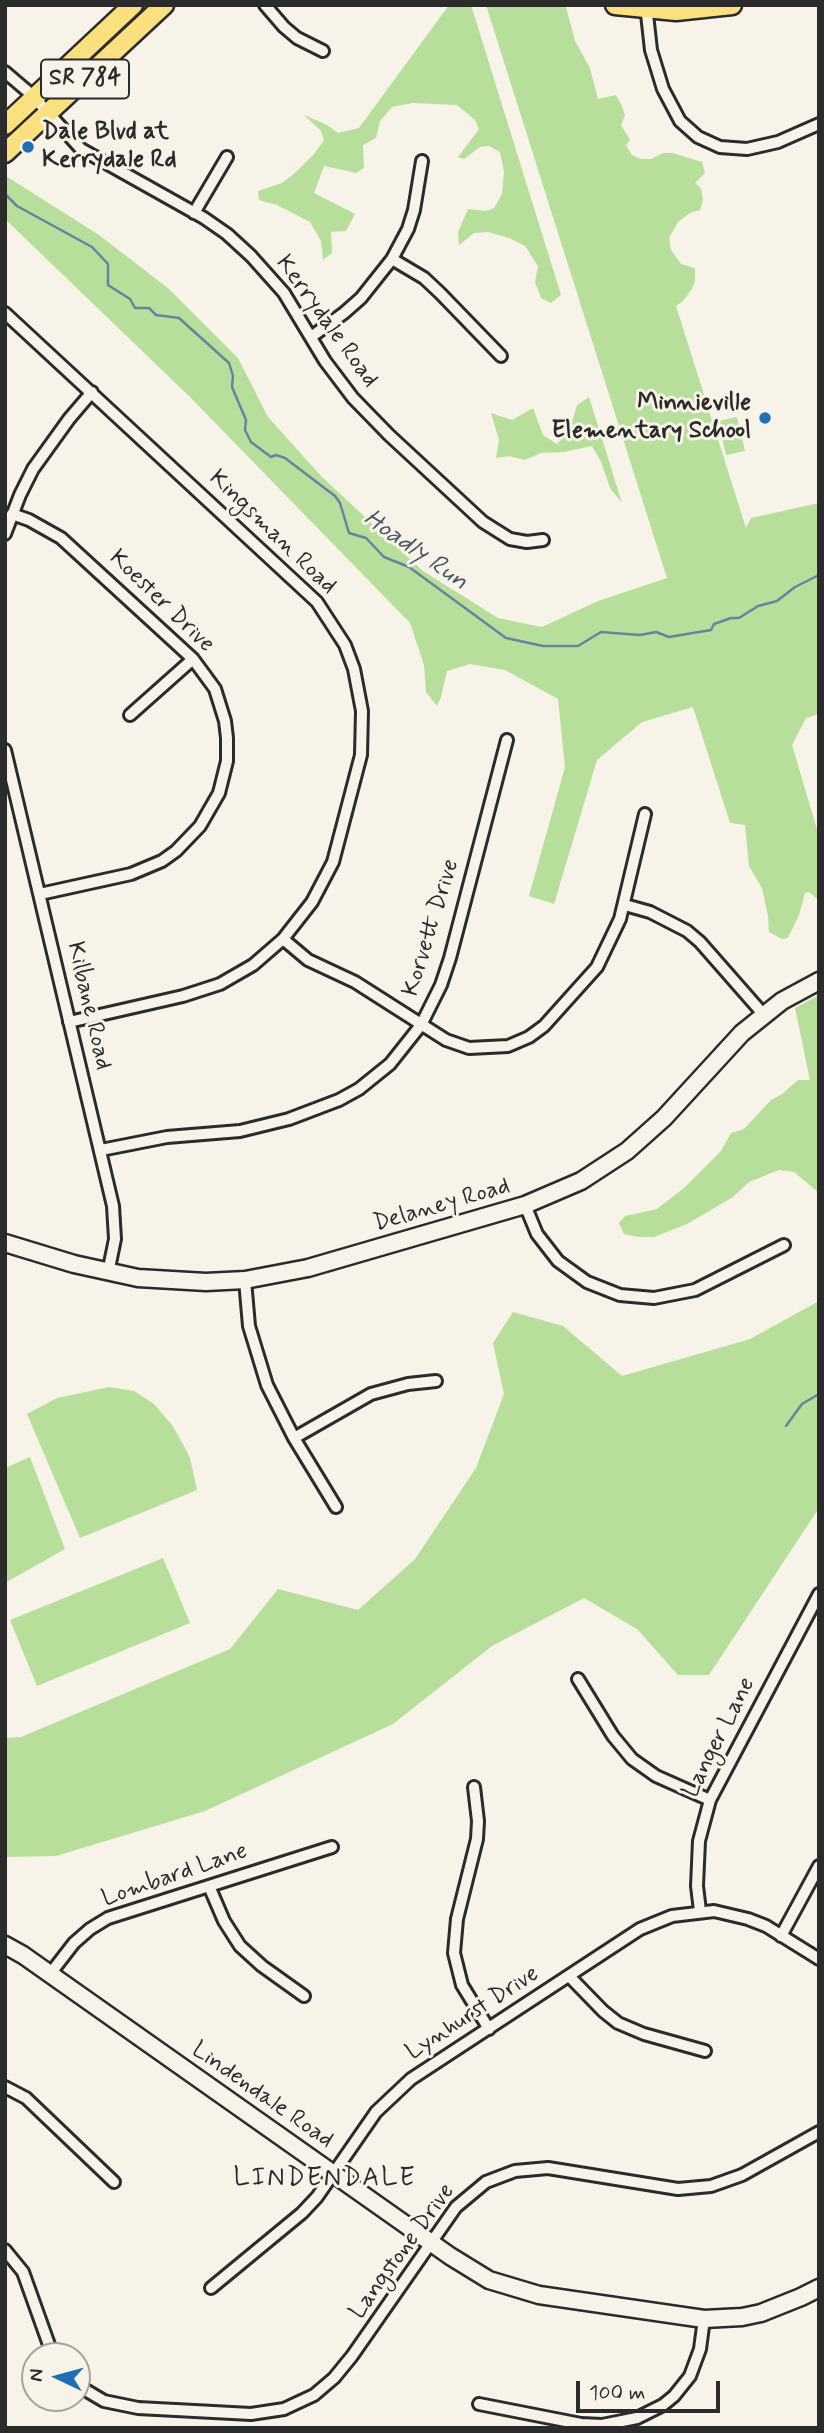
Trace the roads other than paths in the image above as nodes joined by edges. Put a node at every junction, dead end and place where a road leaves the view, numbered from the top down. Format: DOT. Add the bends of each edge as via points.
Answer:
graph roads {
  1 [pos="133,5"];
  2 [pos="164,5"];
  3 [pos="265,5"];
  4 [pos="615,5"];
  5 [pos="732,5"];
  6 [pos="646,7"];
  7 [pos="323,51"];
  8 [pos="5,72"];
  9 [pos="34,98"];
  10 [pos="48,114"];
  11 [pos="819,124"];
  12 [pos="5,125"];
  13 [pos="5,153"];
  14 [pos="227,157"];
  15 [pos="422,161"];
  16 [pos="194,213"];
  17 [pos="392,259"];
  18 [pos="5,313"];
  19 [pos="311,337"];
  20 [pos="501,356"];
  21 [pos="92,393"];
  22 [pos="12,514"];
  23 [pos="5,534"];
  24 [pos="543,540"];
  25 [pos="193,659"];
  26 [pos="130,715"];
  27 [pos="507,740"];
  28 [pos="5,750"];
  29 [pos="645,814"];
  30 [pos="40,894"];
  31 [pos="625,905"];
  32 [pos="283,939"];
  33 [pos="819,981"];
  34 [pos="764,1015"];
  35 [pos="69,1022"];
  36 [pos="421,1024"];
  37 [pos="101,1150"];
  38 [pos="526,1205"];
  39 [pos="5,1243"];
  40 [pos="784,1245"];
  41 [pos="108,1273"];
  42 [pos="245,1280"];
  43 [pos="436,1381"];
  44 [pos="294,1438"];
  45 [pos="336,1507"];
  46 [pos="819,1594"];
  47 [pos="578,1679"];
  48 [pos="474,1787"];
  49 [pos="710,1800"];
  50 [pos="332,1847"];
  51 [pos="819,1866"];
  52 [pos="209,1886"];
  53 [pos="699,1911"];
  54 [pos="781,1936"];
  55 [pos="5,1945"];
  56 [pos="819,1959"];
  57 [pos="50,1974"];
  58 [pos="569,1976"];
  59 [pos="304,1996"];
  60 [pos="489,2029"];
  61 [pos="705,2051"];
  62 [pos="5,2087"];
  63 [pos="819,2132"];
  64 [pos="334,2175"];
  65 [pos="114,2182"];
  66 [pos="431,2243"];
  67 [pos="5,2250"];
  68 [pos="211,2288"];
  69 [pos="819,2288"];
  70 [pos="704,2319"];
  71 [pos="48,2342"];
  72 [pos="91,2393"];
  73 [pos="479,2404"];
  1 -- 9 [label="main road, SR 784"];
  2 -- 10 [label="main road, SR 784"];
  3 -- 7 [label="street" via="297,38"];
  4 -- 6 [label="main road"];
  5 -- 6 [label="main road" via="701,10"];
  6 -- 11 [label="street" via="651,50 663,89 680,121 698,137 720,147 747,149 778,142"];
  8 -- 9 [label="street, Kerrydale Road"];
  9 -- 10 [label="street, Kerrydale Road"];
  9 -- 12 [label="main road, SR 784"];
  10 -- 13 [label="main road, SR 784"];
  10 -- 16 [label="street, Kerrydale Road" via="81,149"];
  14 -- 16 [label="street"];
  15 -- 17 [label="street" via="414,210"];
  16 -- 19 [label="street, Kerrydale Road" via="227,234 270,276"];
  17 -- 19 [label="street" via="361,298"];
  17 -- 20 [label="street" via="424,278"];
  18 -- 21 [label="street, Kingsman Road"];
  19 -- 24 [label="street, Kerrydale Road" via="363,409 483,522 510,539"];
  21 -- 22 [label="street" via="33,469"];
  21 -- 32 [label="street, Kingsman Road" via="302,586 332,622 354,669 362,712 359,765 323,882"];
  22 -- 23 [label="street"];
  22 -- 25 [label="street, Koester Drive" via="61,538"];
  25 -- 26 [label="street"];
  25 -- 30 [label="street, Koester Drive" via="215,689 225,721 227,761 211,811 190,838 162,861 131,874"];
  27 -- 36 [label="street, Korvett Drive" via="450,958"];
  28 -- 30 [label="street, Kilbane Road"];
  29 -- 31 [label="street"];
  30 -- 35 [label="street, Kilbane Road"];
  31 -- 34 [label="street" via="687,931"];
  31 -- 36 [label="street" via="597,967 529,1037 508,1046 469,1048"];
  32 -- 35 [label="street, Kingsman Road" via="253,965 220,984"];
  32 -- 36 [label="street" via="318,966 355,982"];
  33 -- 34 [label="street, Delaney Road"];
  34 -- 38 [label="street, Delaney Road" via="627,1151 581,1181"];
  35 -- 37 [label="street, Kilbane Road"];
  36 -- 37 [label="street, Korvett Drive" via="377,1076 314,1111 240,1131 167,1137"];
  37 -- 41 [label="street, Kilbane Road" via="115,1223"];
  38 -- 40 [label="street" via="547,1248 572,1272 604,1290 637,1298 695,1290"];
  38 -- 42 [label="street, Delaney Road" via="308,1268"];
  39 -- 41 [label="street, Delaney Road"];
  41 -- 42 [label="street, Delaney Road" via="169,1281"];
  42 -- 44 [label="street" via="249,1326 260,1366"];
  43 -- 44 [label="street" via="371,1394"];
  44 -- 45 [label="street"];
  46 -- 49 [label="street, Langer Lane"];
  47 -- 49 [label="street" via="612,1736 632,1759 656,1776"];
  48 -- 60 [label="street" via="477,1839 457,1919 454,1952 461,1985"];
  49 -- 53 [label="street, Langer Lane" via="699,1841"];
  50 -- 52 [label="street, Lombard Lane"];
  51 -- 54 [label="street"];
  52 -- 57 [label="street, Lombard Lane" via="108,1918 74,1943"];
  52 -- 59 [label="street" via="240,1946"];
  53 -- 54 [label="street, Lynhurst Drive" via="740,1917"];
  53 -- 58 [label="street, Lynhurst Drive" via="653,1923"];
  54 -- 56 [label="street, Lynhurst Drive"];
  55 -- 57 [label="street, Lindendale Road"];
  57 -- 64 [label="street, Lindendale Road"];
  58 -- 60 [label="street, Lynhurst Drive"];
  58 -- 61 [label="street" via="618,2023"];
  60 -- 64 [label="street, Lynhurst Drive" via="411,2079 390,2098"];
  62 -- 65 [label="street" via="26,2098"];
  63 -- 66 [label="street, Langstone Drive" via="742,2175 703,2188 678,2189 548,2168 515,2171 486,2182 464,2198"];
  64 -- 66 [label="street, Lindendale Road"];
  64 -- 68 [label="street, Lynhurst Drive" via="302,2213"];
  66 -- 70 [label="street, Lindendale Road" via="489,2280 519,2290"];
  66 -- 72 [label="street, Langstone Drive" via="346,2364 327,2385 299,2403 251,2414 138,2408"];
  67 -- 71 [label="street" via="23,2272"];
  69 -- 70 [label="street, Lindendale Road" via="761,2313"];
  70 -- 73 [label="street" via="698,2356 684,2386 663,2405 637,2418 581,2424"];
}
